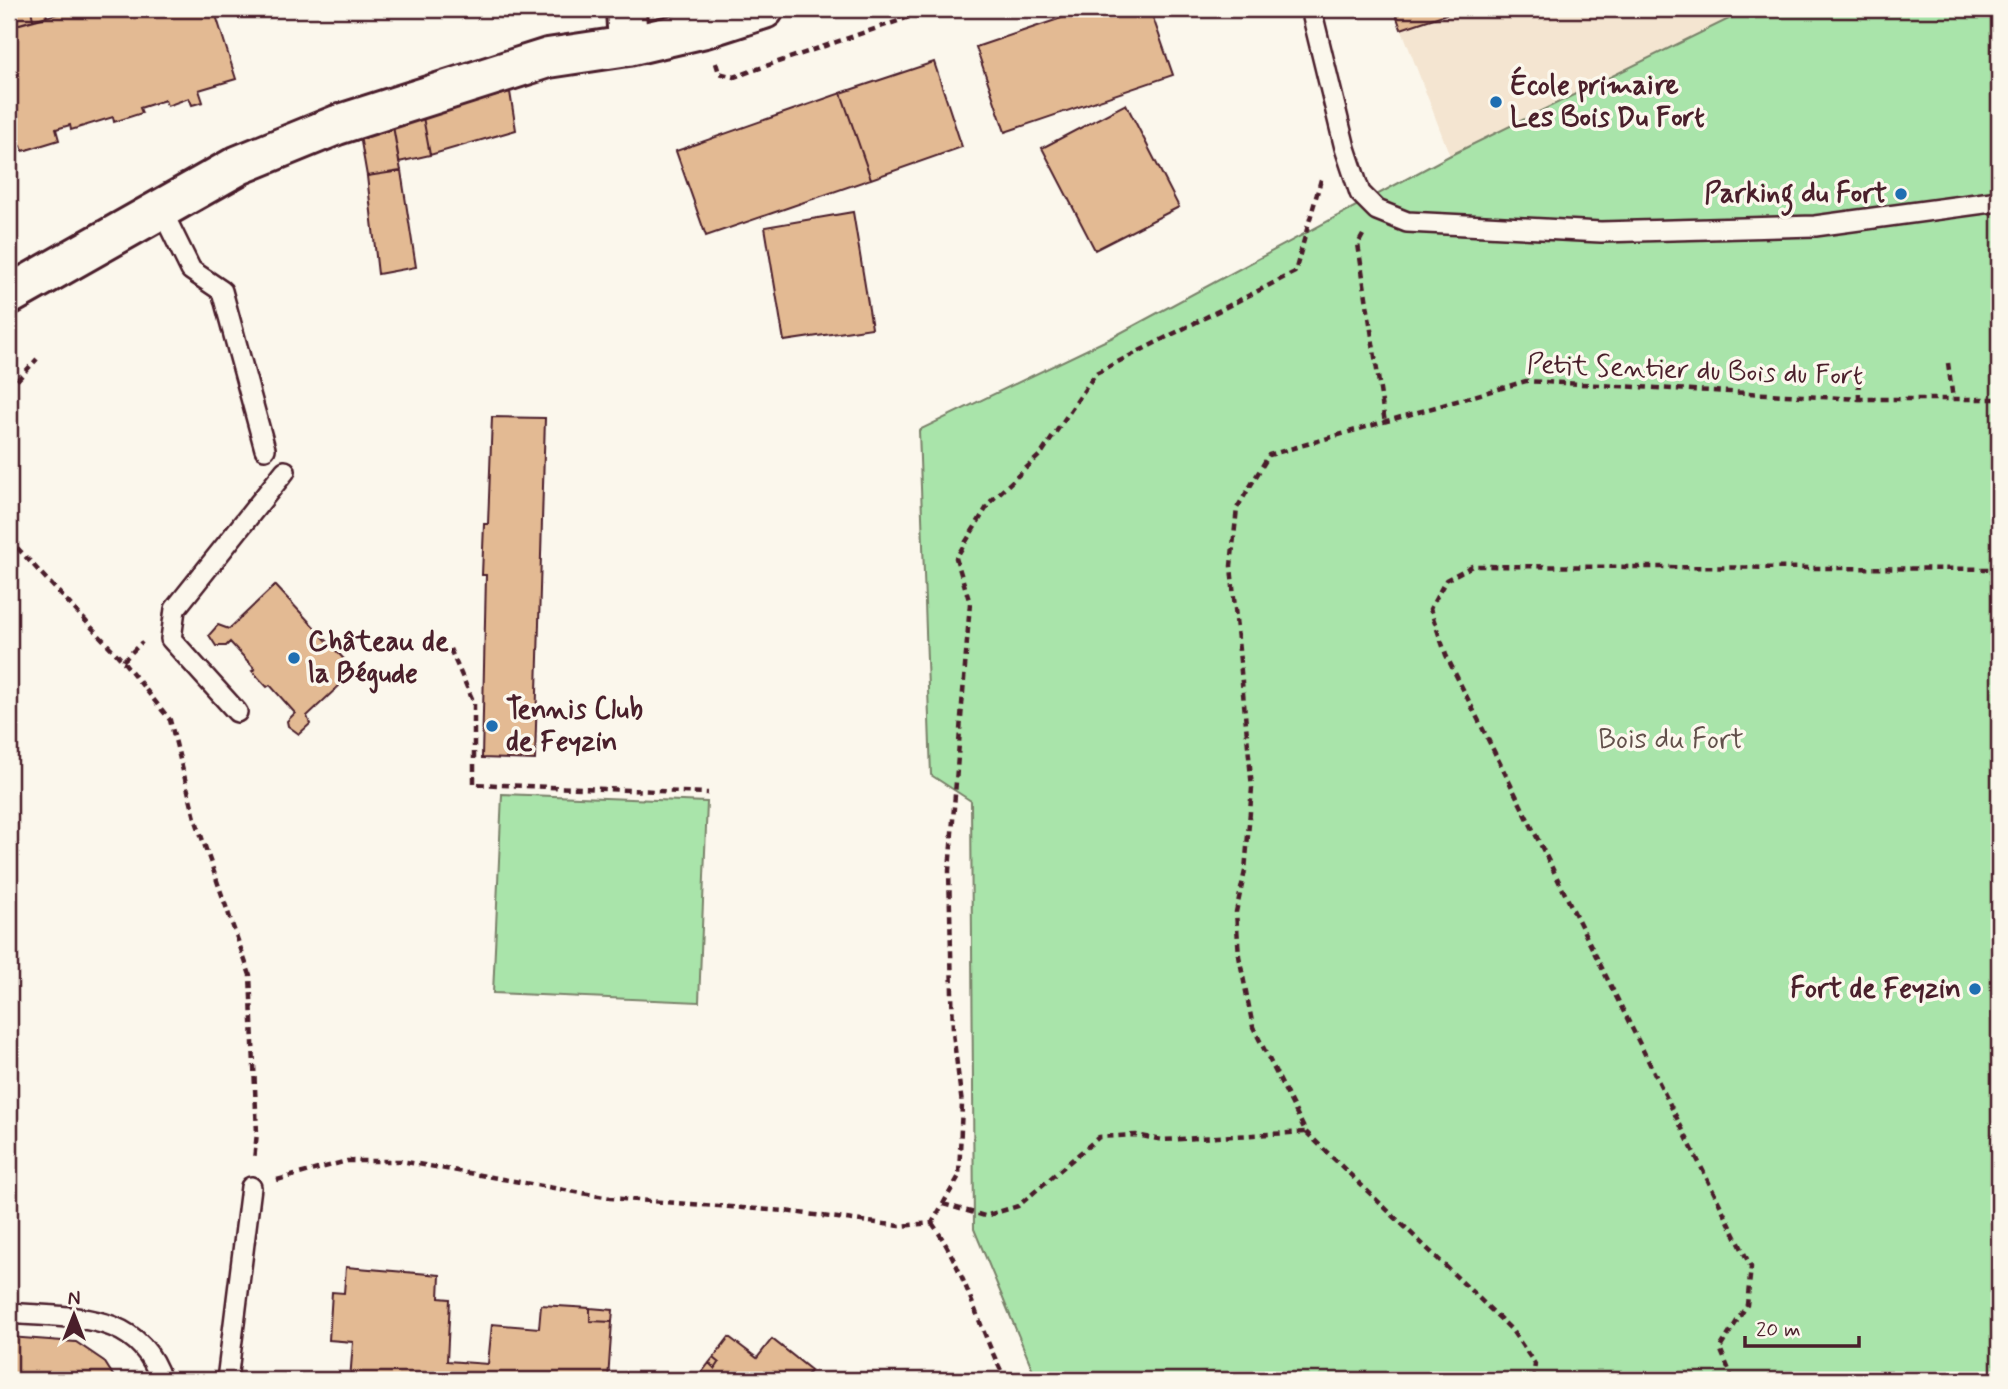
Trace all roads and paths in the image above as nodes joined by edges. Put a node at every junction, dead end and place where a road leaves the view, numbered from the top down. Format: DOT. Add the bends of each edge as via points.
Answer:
graph roads {
  1 [pos="626,9"];
  2 [pos="764,9"];
  3 [pos="933,9"];
  4 [pos="1311,9"];
  5 [pos="705,29"];
  6 [pos="628,46"];
  7 [pos="1345,148"];
  8 [pos="1999,201"];
  9 [pos="161,209"];
  10 [pos="1377,210"];
  11 [pos="9,295"];
  12 [pos="37,359"];
  13 [pos="1948,363"];
  14 [pos="1858,369"];
  15 [pos="9,389"];
  16 [pos="1859,399"];
  17 [pos="1953,399"];
  18 [pos="1999,399"];
  19 [pos="1385,423"];
  20 [pos="265,449"];
  21 [pos="285,471"];
  22 [pos="9,539"];
  23 [pos="1999,569"];
  24 [pos="450,649"];
  25 [pos="237,712"];
  26 [pos="708,793"];
  27 [pos="1306,1132"];
  28 [pos="251,1187"];
  29 [pos="943,1204"];
  30 [pos="932,1223"];
  31 [pos="9,1313"];
  32 [pos="161,1380"];
  33 [pos="227,1380"];
  34 [pos="1006,1380"];
  35 [pos="1534,1380"];
  36 [pos="1733,1380"];
  1 -- 6 [label="street"];
  2 -- 5 [label="street"];
  3 -- 5 [label="path" via="734,77 719,74"];
  4 -- 7 [label="lane"];
  5 -- 6 [label="street"];
  6 -- 9 [label="street" via="548,58 337,125 239,165"];
  7 -- 10 [label="lane" via="1360,193"];
  7 -- 29 [label="path" via="1324,170 1295,272 1096,373 1041,454 990,502 956,558 970,603 949,871 953,1033 962,1104 959,1176"];
  8 -- 10 [label="lane" via="1815,226 1601,232 1407,222"];
  9 -- 11 [label="street"];
  9 -- 20 [label="lane" via="191,270 222,291"];
  10 -- 19 [label="path" via="1357,244"];
  12 -- 15 [label="path"];
  13 -- 17 [label="path"];
  14 -- 16 [label="path"];
  16 -- 17 [label="path, Petit Sentier du Bois du Fort"];
  16 -- 19 [label="path, Petit Sentier du Bois du Fort" via="1526,381"];
  17 -- 18 [label="path, Petit Sentier du Bois du Fort"];
  19 -- 27 [label="path, Petit Sentier du Bois du Fort" via="1269,455 1237,508 1231,566 1252,788 1245,871 1236,912 1239,956 1253,1027"];
  21 -- 25 [label="lane" via="175,610 171,639"];
  22 -- 28 [label="path" via="123,661 170,720 195,818 250,975 257,1133"];
  23 -- 36 [label="path" via="1472,566 1446,580 1430,609 1452,668 1751,1267 1747,1305 1720,1348"];
  24 -- 26 [label="path" via="474,703 474,784"];
  27 -- 29 [label="path" via="1163,1140 1136,1135 1099,1137 1018,1206 985,1216"];
  27 -- 35 [label="path, Petit Sentier du Bois du Fort" via="1511,1329 1535,1364"];
  28 -- 30 [label="path" via="347,1161 401,1161 610,1198 784,1211 901,1226"];
  28 -- 33 [label="lane"];
  29 -- 30 [label="path"];
  30 -- 34 [label="path" via="951,1249 987,1345"];
  31 -- 32 [label="lane" via="107,1322 136,1338 155,1361"];
}
